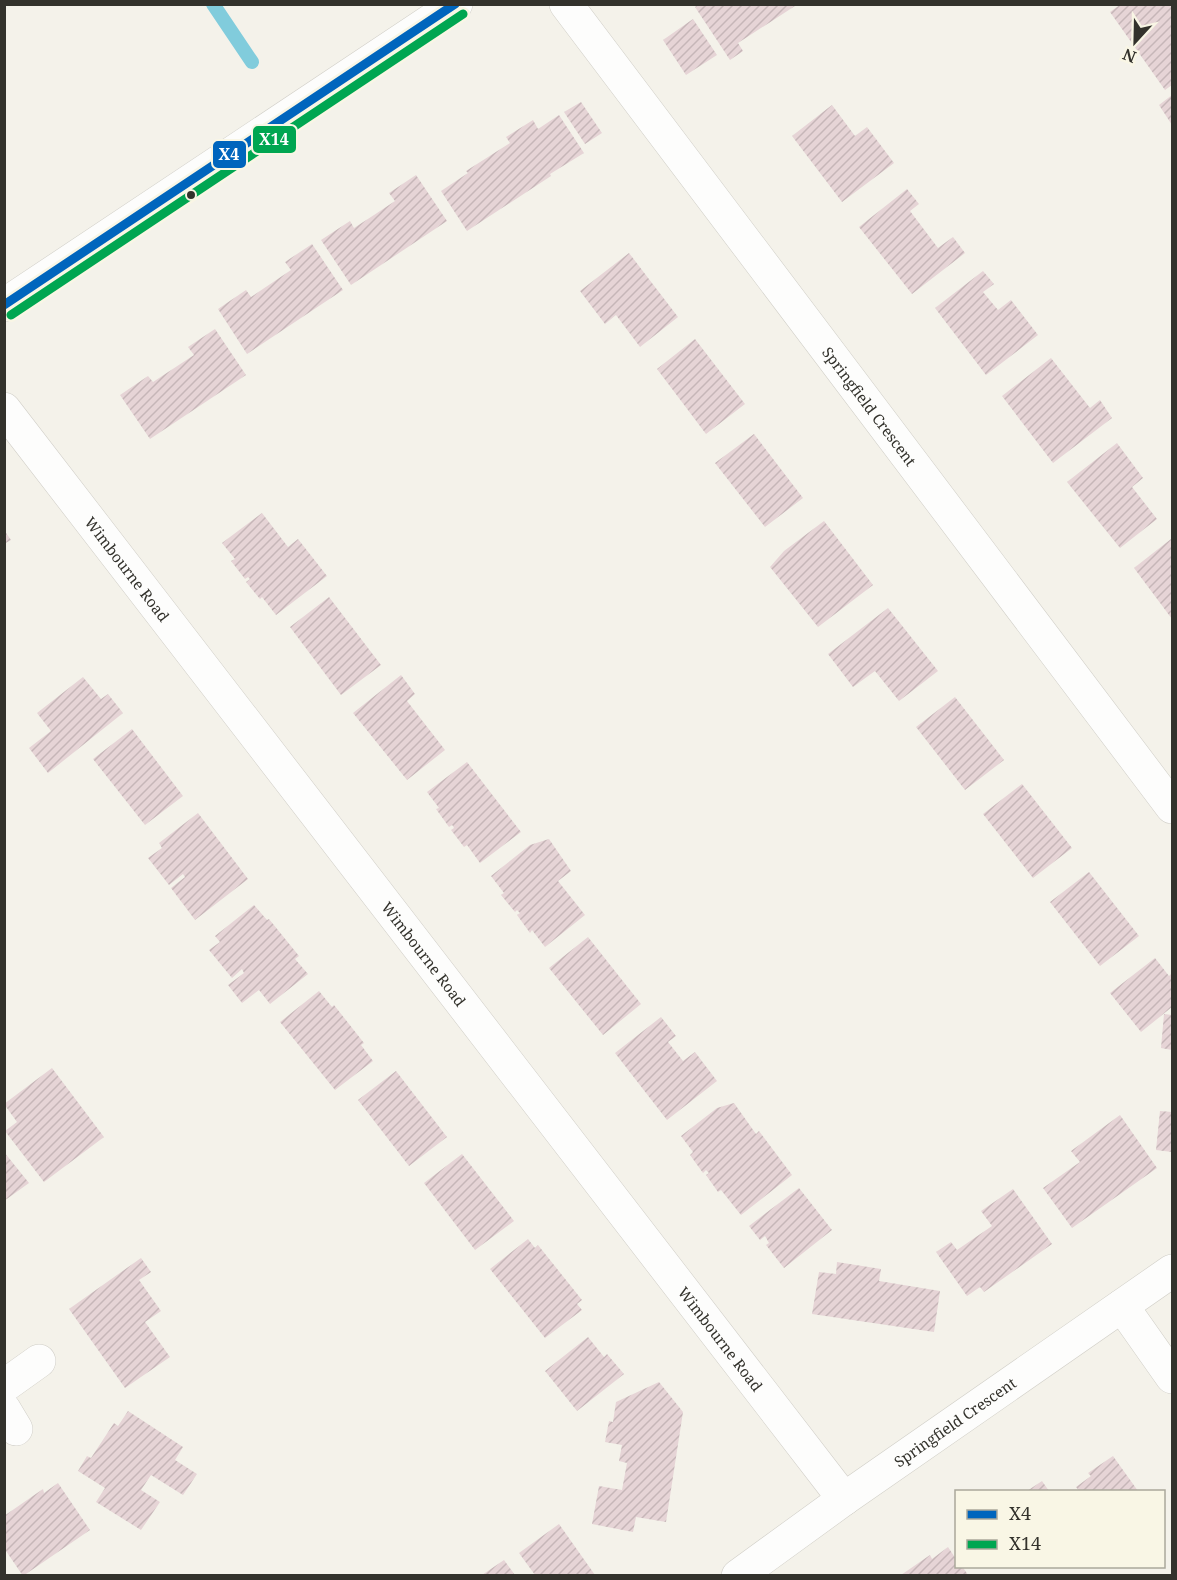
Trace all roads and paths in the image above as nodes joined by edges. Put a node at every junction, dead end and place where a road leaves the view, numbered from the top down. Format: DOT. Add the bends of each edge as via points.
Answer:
graph roads {
  1 [pos="456,4"];
  2 [pos="566,4"];
  3 [pos="4,305"];
  4 [pos="4,409"];
  5 [pos="1173,807"];
  6 [pos="1173,1271"];
  7 [pos="1122,1306"];
  8 [pos="39,1361"];
  9 [pos="1173,1377"];
  10 [pos="4,1386"];
  11 [pos="844,1499"];
  12 [pos="738,1575"];
  1 -- 3 [label="street"];
  2 -- 5 [label="street, Springfield Crescent"];
  4 -- 11 [label="street, Wimbourne Road"];
  6 -- 7 [label="street, Springfield Crescent"];
  7 -- 9 [label="street"];
  7 -- 11 [label="street, Springfield Crescent"];
  8 -- 10 [label="street"];
  11 -- 12 [label="street, Springfield Crescent"];
}
